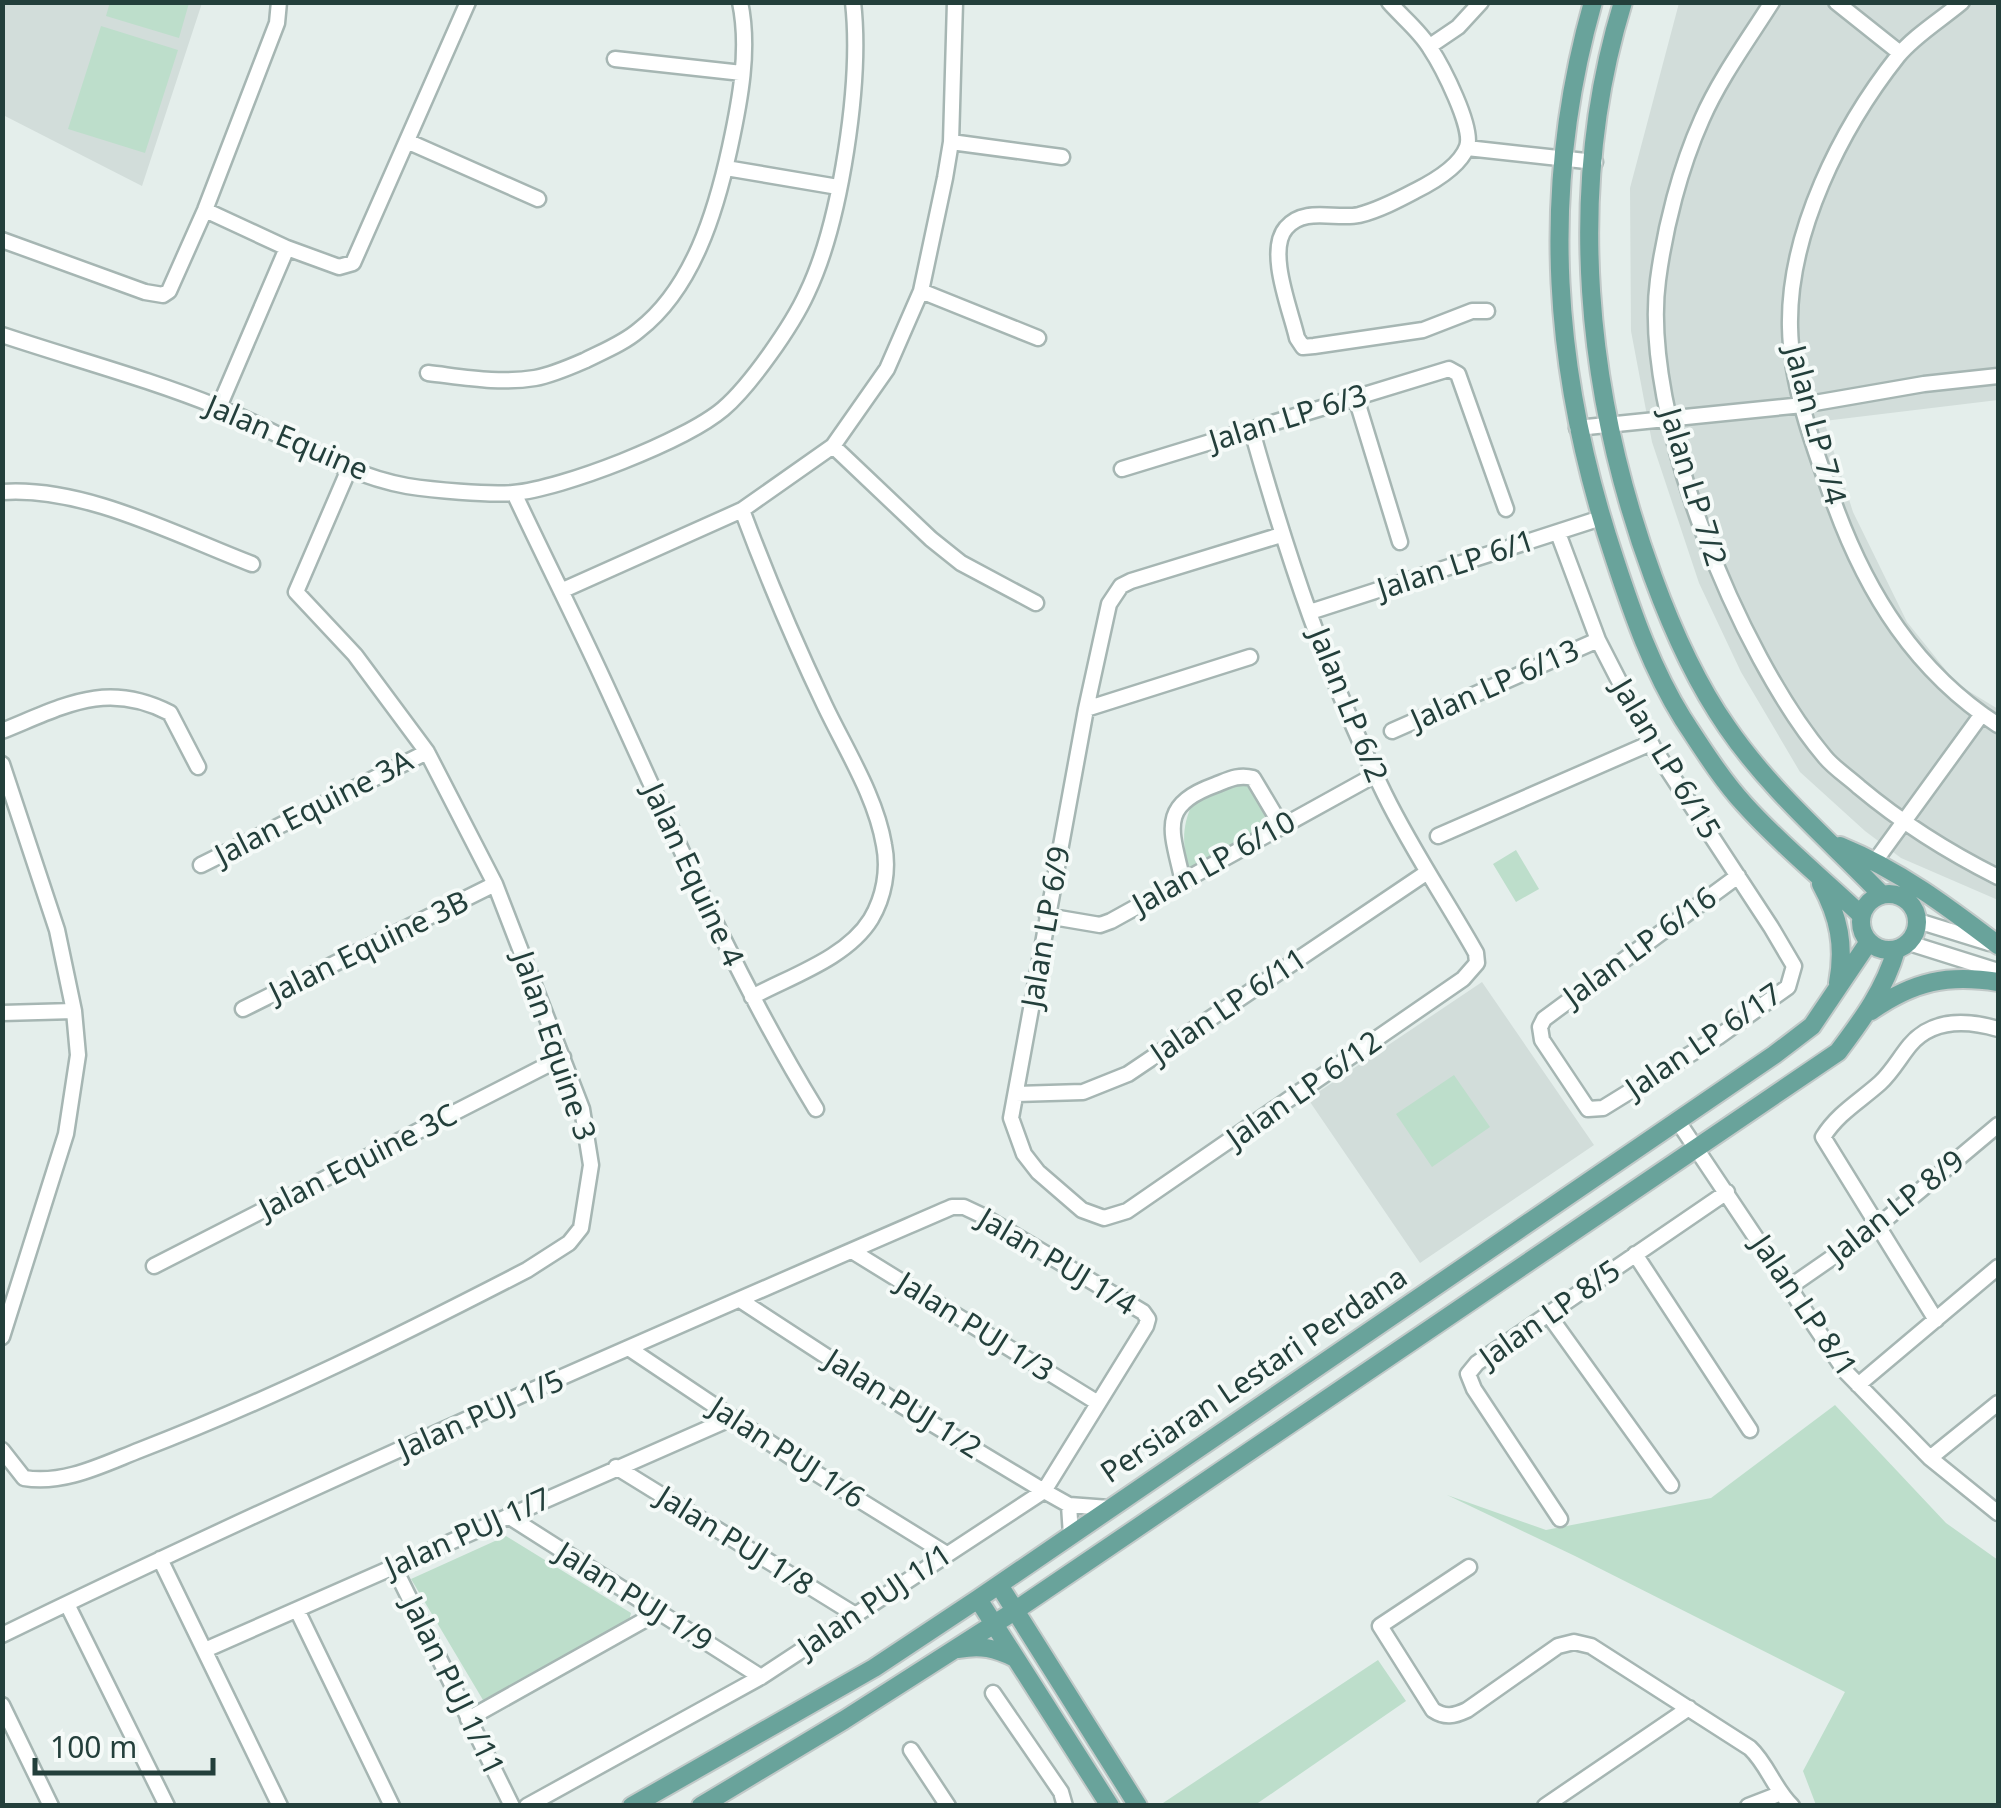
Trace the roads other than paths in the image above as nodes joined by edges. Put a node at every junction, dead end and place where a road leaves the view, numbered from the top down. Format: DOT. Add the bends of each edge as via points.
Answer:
graph roads {
  1 [pos="280,2"];
  2 [pos="291,2"];
  3 [pos="468,2"];
  4 [pos="740,2"];
  5 [pos="854,2"];
  6 [pos="956,2"];
  7 [pos="1481,2"];
  8 [pos="1593,2"];
  9 [pos="1623,2"];
  10 [pos="1772,2"];
  11 [pos="1836,2"];
  12 [pos="1962,2"];
  13 [pos="1389,3"];
  14 [pos="276,23"];
  15 [pos="1430,46"];
  16 [pos="1900,53"];
  17 [pos="615,59"];
  18 [pos="742,73"];
  19 [pos="408,142"];
  20 [pos="951,142"];
  21 [pos="1467,148"];
  22 [pos="1562,157"];
  23 [pos="1062,158"];
  24 [pos="1595,162"];
  25 [pos="726,168"];
  26 [pos="838,187"];
  27 [pos="538,199"];
  28 [pos="205,210"];
  29 [pos="2,240"];
  30 [pos="287,248"];
  31 [pos="921,291"];
  32 [pos="1488,311"];
  33 [pos="2,335"];
  34 [pos="1038,338"];
  35 [pos="428,373"];
  36 [pos="1998,376"];
  37 [pos="1356,398"];
  38 [pos="1803,405"];
  39 [pos="218,407"];
  40 [pos="1668,418"];
  41 [pos="1608,425"];
  42 [pos="1577,428"];
  43 [pos="1252,431"];
  44 [pos="833,446"];
  45 [pos="1122,469"];
  46 [pos="349,470"];
  47 [pos="2,492"];
  48 [pos="514,493"];
  49 [pos="1506,509"];
  50 [pos="742,510"];
  51 [pos="1601,518"];
  52 [pos="1558,533"];
  53 [pos="1281,535"];
  54 [pos="1400,542"];
  55 [pos="252,564"];
  56 [pos="561,591"];
  57 [pos="1036,603"];
  58 [pos="1310,612"];
  59 [pos="1598,640"];
  60 [pos="1250,657"];
  61 [pos="1086,709"];
  62 [pos="1982,714"];
  63 [pos="1998,725"];
  64 [pos="1392,731"];
  65 [pos="2,732"];
  66 [pos="1651,743"];
  67 [pos="427,752"];
  68 [pos="2,764"];
  69 [pos="198,767"];
  70 [pos="1375,775"];
  71 [pos="1904,824"];
  72 [pos="1281,825"];
  73 [pos="1438,836"];
  74 [pos="1831,842"];
  75 [pos="1876,860"];
  76 [pos="201,865"];
  77 [pos="1813,871"];
  78 [pos="1426,872"];
  79 [pos="1738,876"];
  80 [pos="1998,877"];
  81 [pos="1184,882"];
  82 [pos="495,884"];
  83 [pos="1881,894"];
  84 [pos="1860,914"];
  85 [pos="1047,916"];
  86 [pos="1918,920"];
  87 [pos="1868,942"];
  88 [pos="1902,946"];
  89 [pos="1998,946"];
  90 [pos="1477,963"];
  91 [pos="1998,971"];
  92 [pos="1794,974"];
  93 [pos="1998,982"];
  94 [pos="1836,994"];
  95 [pos="752,997"];
  96 [pos="243,1009"];
  97 [pos="74,1011"];
  98 [pos="2,1013"];
  99 [pos="1867,1014"];
  100 [pos="1994,1027"];
  101 [pos="563,1057"];
  102 [pos="1016,1094"];
  103 [pos="1610,1104"];
  104 [pos="816,1109"];
  105 [pos="1677,1120"];
  106 [pos="1998,1124"];
  107 [pos="1698,1148"];
  108 [pos="1727,1192"];
  109 [pos="964,1206"];
  110 [pos="1127,1212"];
  111 [pos="1879,1225"];
  112 [pos="852,1250"];
  113 [pos="1635,1254"];
  114 [pos="154,1266"];
  115 [pos="1998,1267"];
  116 [pos="1790,1286"];
  117 [pos="740,1300"];
  118 [pos="1548,1314"];
  119 [pos="1148,1319"];
  120 [pos="1936,1320"];
  121 [pos="2,1337"];
  122 [pos="1357,1338"];
  123 [pos="630,1350"];
  124 [pos="1378,1366"];
  125 [pos="1858,1385"];
  126 [pos="1098,1403"];
  127 [pos="1998,1403"];
  128 [pos="732,1418"];
  129 [pos="1750,1430"];
  130 [pos="2,1450"];
  131 [pos="1930,1458"];
  132 [pos="616,1467"];
  133 [pos="1671,1485"];
  134 [pos="1044,1491"];
  135 [pos="1069,1504"];
  136 [pos="1110,1508"];
  137 [pos="1998,1513"];
  138 [pos="508,1516"];
  139 [pos="1560,1519"];
  140 [pos="1071,1535"];
  141 [pos="945,1553"];
  142 [pos="160,1559"];
  143 [pos="394,1567"];
  144 [pos="1469,1567"];
  145 [pos="999,1585"];
  146 [pos="1049,1588"];
  147 [pos="978,1600"];
  148 [pos="66,1604"];
  149 [pos="297,1610"];
  150 [pos="1016,1610"];
  151 [pos="657,1613"];
  152 [pos="854,1614"];
  153 [pos="994,1624"];
  154 [pos="2,1635"];
  155 [pos="1034,1637"];
  156 [pos="205,1650"];
  157 [pos="952,1650"];
  158 [pos="1020,1660"];
  159 [pos="760,1677"];
  160 [pos="992,1693"];
  161 [pos="2,1705"];
  162 [pos="1689,1708"];
  163 [pos="468,1719"];
  164 [pos="911,1750"];
  165 [pos="1779,1794"];
  166 [pos="51,1806"];
  167 [pos="168,1806"];
  168 [pos="280,1806"];
  169 [pos="392,1806"];
  170 [pos="512,1806"];
  171 [pos="528,1806"];
  172 [pos="632,1806"];
  173 [pos="701,1806"];
  174 [pos="948,1806"];
  175 [pos="1065,1806"];
  176 [pos="1110,1806"];
  177 [pos="1138,1806"];
  178 [pos="1545,1806"];
  179 [pos="1748,1806"];
  180 [pos="1792,1806"];
  1 -- 14 [label="street"];
  2 -- 14 [label="street"];
  3 -- 19 [label="street"];
  4 -- 18 [label="street"];
  5 -- 26 [label="street, Jalan Equine" via="853,80"];
  6 -- 20 [label="street"];
  7 -- 15 [label="street"];
  8 -- 22 [label="main road"];
  9 -- 24 [label="main road"];
  10 -- 40 [label="street, Jalan LP 7/2" via="1701,120 1670,216 1656,334"];
  11 -- 16 [label="street"];
  12 -- 16 [label="street, Jalan LP 7/4"];
  13 -- 15 [label="street"];
  14 -- 28 [label="street"];
  15 -- 21 [label="street" via="1468,128"];
  16 -- 38 [label="street, Jalan LP 7/4" via="1830,163 1805,234 1790,326"];
  17 -- 18 [label="street"];
  18 -- 25 [label="street"];
  19 -- 27 [label="street"];
  19 -- 30 [label="street" via="353,263 339,267"];
  20 -- 23 [label="street"];
  20 -- 31 [label="street"];
  21 -- 22 [label="street"];
  21 -- 32 [label="street" via="1431,183 1392,204 1356,216 1302,217 1287,226 1277,256 1303,347 1422,330"];
  22 -- 24 [label="street"];
  22 -- 42 [label="main road" via="1559,295"];
  24 -- 41 [label="main road" via="1590,296"];
  25 -- 26 [label="street"];
  25 -- 35 [label="street" via="692,266 639,330 537,378"];
  26 -- 48 [label="street, Jalan Equine" via="807,293 771,352 723,409 638,455"];
  28 -- 29 [label="street" via="163,295"];
  28 -- 30 [label="street"];
  30 -- 39 [label="street"];
  31 -- 34 [label="street"];
  31 -- 44 [label="street" via="887,369"];
  33 -- 39 [label="street, Jalan Equine"];
  36 -- 38 [label="street"];
  37 -- 43 [label="street, Jalan LP 6/3"];
  37 -- 49 [label="street, Jalan LP 6/3" via="1454,370"];
  37 -- 54 [label="street"];
  38 -- 40 [label="street"];
  38 -- 62 [label="street, Jalan LP 7/4" via="1868,583 1928,670"];
  39 -- 46 [label="street, Jalan Equine"];
  40 -- 41 [label="street"];
  40 -- 71 [label="street, Jalan LP 7/2" via="1721,578 1784,698 1826,759"];
  41 -- 42 [label="street"];
  41 -- 74 [label="main road" via="1642,547 1703,688 1770,786"];
  42 -- 51 [label="main road"];
  43 -- 45 [label="street, Jalan LP 6/3"];
  43 -- 53 [label="street, Jalan LP 6/2"];
  44 -- 50 [label="street"];
  44 -- 57 [label="street" via="946,551"];
  46 -- 48 [label="street, Jalan Equine" via="407,486"];
  46 -- 67 [label="street, Jalan Equine 3" via="296,592 355,655"];
  47 -- 55 [label="street" via="73,496"];
  48 -- 56 [label="street, Jalan Equine 4"];
  50 -- 56 [label="street"];
  50 -- 95 [label="street, Jalan Equine 4" via="777,605 868,797 887,863 878,903 856,937"];
  51 -- 52 [label="street, Jalan LP 6/1"];
  51 -- 77 [label="main road" via="1636,624 1684,721 1744,804"];
  52 -- 58 [label="street, Jalan LP 6/1"];
  52 -- 59 [label="street, Jalan LP 6/15"];
  53 -- 58 [label="street, Jalan LP 6/2"];
  53 -- 61 [label="street, Jalan LP 6/9" via="1120,586 1109,604"];
  56 -- 95 [label="street, Jalan Equine 4"];
  58 -- 70 [label="street, Jalan LP 6/2"];
  59 -- 64 [label="street, Jalan LP 6/13"];
  59 -- 66 [label="street, Jalan LP 6/15"];
  60 -- 61 [label="street"];
  61 -- 85 [label="street, Jalan LP 6/9"];
  62 -- 63 [label="street, Jalan LP 7/4"];
  62 -- 71 [label="street"];
  65 -- 69 [label="street" via="97,697 122,696 170,713"];
  66 -- 73 [label="street"];
  66 -- 79 [label="street, Jalan LP 6/15"];
  67 -- 76 [label="street, Jalan Equine 3A"];
  67 -- 82 [label="street, Jalan Equine 3"];
  68 -- 97 [label="street" via="44,884"];
  70 -- 72 [label="street, Jalan LP 6/10"];
  70 -- 78 [label="street, Jalan LP 6/2"];
  71 -- 75 [label="street"];
  71 -- 80 [label="street, Jalan LP 7/2"];
  72 -- 81 [label="street, Jalan LP 6/10"];
  72 -- 81 [label="street" via="1253,778 1242,775 1192,793 1174,820"];
  74 -- 75 [label="main road"];
  74 -- 83 [label="main road"];
  75 -- 89 [label="main road"];
  77 -- 84 [label="main road"];
  77 -- 94 [label="main road" via="1840,926"];
  78 -- 90 [label="street, Jalan LP 6/2"];
  78 -- 102 [label="street, Jalan LP 6/11" via="1128,1074 1083,1092"];
  79 -- 92 [label="street, Jalan LP 6/15" via="1792,960"];
  79 -- 103 [label="street, Jalan LP 6/16" via="1544,1020 1542,1040 1581,1102 1596,1110"];
  81 -- 85 [label="street, Jalan LP 6/10" via="1100,925"];
  82 -- 96 [label="street, Jalan Equine 3B"];
  82 -- 101 [label="street, Jalan Equine 3"];
  83 -- 84 [label="main road"];
  83 -- 86 [label="main road" via="1906,898"];
  84 -- 87 [label="main road"];
  85 -- 102 [label="street, Jalan LP 6/9"];
  86 -- 88 [label="main road"];
  86 -- 89 [label="street"];
  87 -- 88 [label="main road" via="1881,950"];
  87 -- 94 [label="main road, Persiaran Lestari Perdana"];
  88 -- 91 [label="street"];
  88 -- 99 [label="main road, Persiaran Lestari Perdana"];
  90 -- 110 [label="street, Jalan LP 6/12" via="1449,990"];
  92 -- 103 [label="street, Jalan LP 6/17" via="1788,987"];
  93 -- 99 [label="main road" via="1915,985"];
  94 -- 105 [label="main road, Persiaran Lestari Perdana" via="1812,1026"];
  95 -- 104 [label="street"];
  97 -- 98 [label="street"];
  97 -- 121 [label="street" via="78,1054 66,1134"];
  99 -- 107 [label="main road, Persiaran Lestari Perdana" via="1838,1052"];
  100 -- 111 [label="street" via="1960,1022 1927,1030 1823,1137"];
  101 -- 114 [label="street, Jalan Equine 3C"];
  101 -- 130 [label="street, Jalan Equine 3" via="592,1165 581,1228 570,1243 479,1295 214,1421 74,1475 24,1478"];
  102 -- 110 [label="street, Jalan LP 6/9" via="1016,1137 1038,1172 1092,1215"];
  105 -- 107 [label="street, Jalan LP 8/1"];
  105 -- 122 [label="main road, Persiaran Lestari Perdana"];
  106 -- 111 [label="street, Jalan LP 8/9"];
  107 -- 108 [label="street, Jalan LP 8/1"];
  107 -- 124 [label="main road, Persiaran Lestari Perdana"];
  108 -- 113 [label="street, Jalan LP 8/5"];
  108 -- 116 [label="street, Jalan LP 8/1"];
  109 -- 112 [label="street, Jalan PUJ 1/5"];
  109 -- 119 [label="street, Jalan PUJ 1/4"];
  111 -- 116 [label="street, Jalan LP 8/9"];
  111 -- 120 [label="street"];
  112 -- 117 [label="street, Jalan PUJ 1/5"];
  112 -- 126 [label="street, Jalan PUJ 1/3"];
  113 -- 118 [label="street, Jalan LP 8/5"];
  113 -- 129 [label="street"];
  115 -- 120 [label="street"];
  116 -- 125 [label="street, Jalan LP 8/1"];
  117 -- 123 [label="street, Jalan PUJ 1/5"];
  117 -- 134 [label="street, Jalan PUJ 1/2"];
  118 -- 133 [label="street"];
  118 -- 139 [label="street, Jalan LP 8/5" via="1468,1374"];
  119 -- 126 [label="street, Jalan PUJ 1/1"];
  120 -- 125 [label="street"];
  122 -- 124 [label="main road"];
  122 -- 136 [label="main road, Persiaran Lestari Perdana"];
  123 -- 128 [label="street, Jalan PUJ 1/6"];
  123 -- 142 [label="street, Jalan PUJ 1/5"];
  124 -- 146 [label="main road, Persiaran Lestari Perdana"];
  125 -- 131 [label="street, Jalan LP 8/1"];
  126 -- 134 [label="street, Jalan PUJ 1/1"];
  127 -- 131 [label="street"];
  128 -- 132 [label="street, Jalan PUJ 1/7"];
  128 -- 141 [label="street, Jalan PUJ 1/6"];
  131 -- 137 [label="street, Jalan LP 8/1"];
  132 -- 138 [label="street, Jalan PUJ 1/7"];
  132 -- 152 [label="street, Jalan PUJ 1/8"];
  134 -- 135 [label="street, Jalan PUJ 1/2"];
  134 -- 141 [label="street, Jalan PUJ 1/1"];
  135 -- 136 [label="street, Jalan PUJ 1/2"];
  135 -- 140 [label="street"];
  136 -- 140 [label="main road, Persiaran Lestari Perdana"];
  138 -- 143 [label="street, Jalan PUJ 1/7"];
  138 -- 151 [label="street, Jalan PUJ 1/9"];
  140 -- 145 [label="main road, Persiaran Lestari Perdana"];
  141 -- 152 [label="street, Jalan PUJ 1/1"];
  142 -- 148 [label="street, Jalan PUJ 1/5"];
  142 -- 156 [label="street"];
  143 -- 149 [label="street, Jalan PUJ 1/7"];
  143 -- 163 [label="street, Jalan PUJ 1/11"];
  144 -- 162 [label="street" via="1380,1626 1433,1710 1453,1716 1467,1710 1558,1646 1574,1642"];
  145 -- 147 [label="main road, Persiaran Lestari Perdana"];
  145 -- 150 [label="main road"];
  146 -- 150 [label="main road, Persiaran Lestari Perdana"];
  146 -- 155 [label="main road"];
  147 -- 153 [label="main road"];
  147 -- 172 [label="main road, Persiaran Lestari Perdana" via="874,1668"];
  148 -- 154 [label="street, Jalan PUJ 1/5"];
  148 -- 167 [label="street"];
  149 -- 156 [label="street, Jalan PUJ 1/7"];
  149 -- 169 [label="street"];
  150 -- 153 [label="main road, Persiaran Lestari Perdana"];
  150 -- 155 [label="main road"];
  151 -- 159 [label="street, Jalan PUJ 1/9"];
  151 -- 163 [label="street"];
  152 -- 159 [label="street, Jalan PUJ 1/1"];
  153 -- 157 [label="main road, Persiaran Lestari Perdana"];
  153 -- 158 [label="main road"];
  155 -- 177 [label="main road"];
  156 -- 168 [label="street"];
  157 -- 158 [label="main road" via="979,1645"];
  157 -- 173 [label="main road, Persiaran Lestari Perdana"];
  158 -- 176 [label="main road"];
  159 -- 171 [label="street, Jalan PUJ 1/1"];
  160 -- 175 [label="street"];
  161 -- 166 [label="street"];
  162 -- 165 [label="street" via="1750,1748"];
  162 -- 178 [label="street"];
  163 -- 170 [label="street, Jalan PUJ 1/11"];
  164 -- 174 [label="street"];
  165 -- 179 [label="street"];
  165 -- 180 [label="street"];
}
